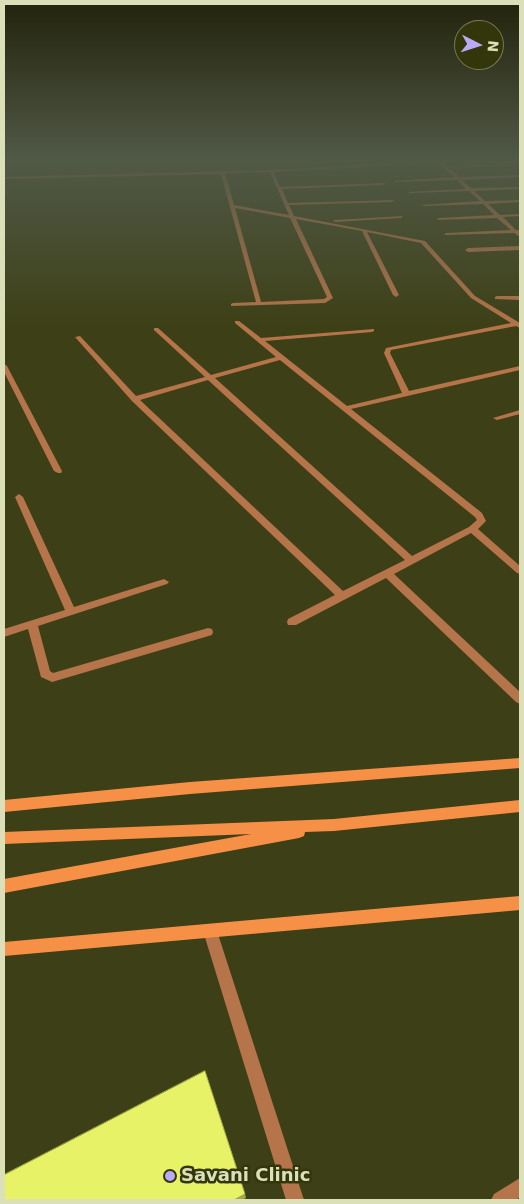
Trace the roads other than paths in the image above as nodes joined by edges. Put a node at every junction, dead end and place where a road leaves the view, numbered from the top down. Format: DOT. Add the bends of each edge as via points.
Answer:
graph roads {
  1 [pos="237,216"];
  2 [pos="283,216"];
  3 [pos="496,216"];
  4 [pos="500,216"];
  5 [pos="401,217"];
  6 [pos="292,218"];
  7 [pos="439,219"];
  8 [pos="318,222"];
  9 [pos="364,231"];
  10 [pos="518,231"];
  11 [pos="446,234"];
  12 [pos="520,236"];
  13 [pos="520,248"];
  14 [pos="468,250"];
  15 [pos="396,295"];
  16 [pos="497,298"];
  17 [pos="520,298"];
  18 [pos="259,304"];
  19 [pos="232,305"];
  20 [pos="237,322"];
  21 [pos="519,325"];
  22 [pos="156,329"];
  23 [pos="372,330"];
  24 [pos="78,337"];
  25 [pos="260,340"];
  26 [pos="282,358"];
  27 [pos="4,366"];
  28 [pos="520,368"];
  29 [pos="209,378"];
  30 [pos="406,393"];
  31 [pos="135,399"];
  32 [pos="346,408"];
  33 [pos="520,412"];
  34 [pos="497,418"];
  35 [pos="58,471"];
  36 [pos="19,497"];
  37 [pos="472,529"];
  38 [pos="412,561"];
  39 [pos="520,571"];
  40 [pos="387,573"];
  41 [pos="164,582"];
  42 [pos="342,596"];
  43 [pos="71,611"];
  44 [pos="292,622"];
  45 [pos="32,624"];
  46 [pos="208,632"];
  47 [pos="4,633"];
  48 [pos="520,699"];
  49 [pos="520,763"];
  50 [pos="4,806"];
  51 [pos="520,806"];
  52 [pos="334,825"];
  53 [pos="4,838"];
  54 [pos="4,886"];
  55 [pos="520,903"];
  56 [pos="210,930"];
  57 [pos="4,949"];
  58 [pos="520,1187"];
  59 [pos="295,1200"];
  60 [pos="500,1200"];
  1 -- 18 [label="street"];
  2 -- 6 [label="street"];
  3 -- 7 [label="street"];
  4 -- 10 [label="street"];
  5 -- 8 [label="street"];
  6 -- 8 [label="street"];
  6 -- 18 [label="street" via="329,299"];
  8 -- 9 [label="street"];
  9 -- 15 [label="street"];
  9 -- 21 [label="street" via="423,242 473,296"];
  10 -- 11 [label="street"];
  10 -- 12 [label="street"];
  13 -- 14 [label="street"];
  16 -- 17 [label="street"];
  18 -- 19 [label="street"];
  20 -- 25 [label="street"];
  21 -- 30 [label="street" via="388,349"];
  22 -- 29 [label="street"];
  23 -- 25 [label="street"];
  24 -- 31 [label="street"];
  25 -- 26 [label="street"];
  26 -- 29 [label="street"];
  26 -- 32 [label="street"];
  27 -- 35 [label="street"];
  28 -- 30 [label="street"];
  29 -- 31 [label="street"];
  29 -- 38 [label="street"];
  30 -- 32 [label="street"];
  31 -- 42 [label="street"];
  32 -- 37 [label="street" via="479,515 480,525"];
  33 -- 34 [label="street"];
  36 -- 43 [label="street"];
  37 -- 38 [label="street"];
  37 -- 39 [label="street"];
  38 -- 40 [label="street"];
  40 -- 42 [label="street"];
  40 -- 48 [label="street"];
  41 -- 43 [label="street"];
  42 -- 44 [label="street"];
  43 -- 45 [label="street"];
  45 -- 46 [label="street" via="45,674 52,678"];
  45 -- 47 [label="street"];
  49 -- 50 [label="main road"];
  51 -- 52 [label="main road"];
  52 -- 53 [label="main road"];
  52 -- 54 [label="main road"];
  55 -- 56 [label="main road"];
  56 -- 57 [label="main road"];
  56 -- 59 [label="street"];
  58 -- 60 [label="street"];
}
